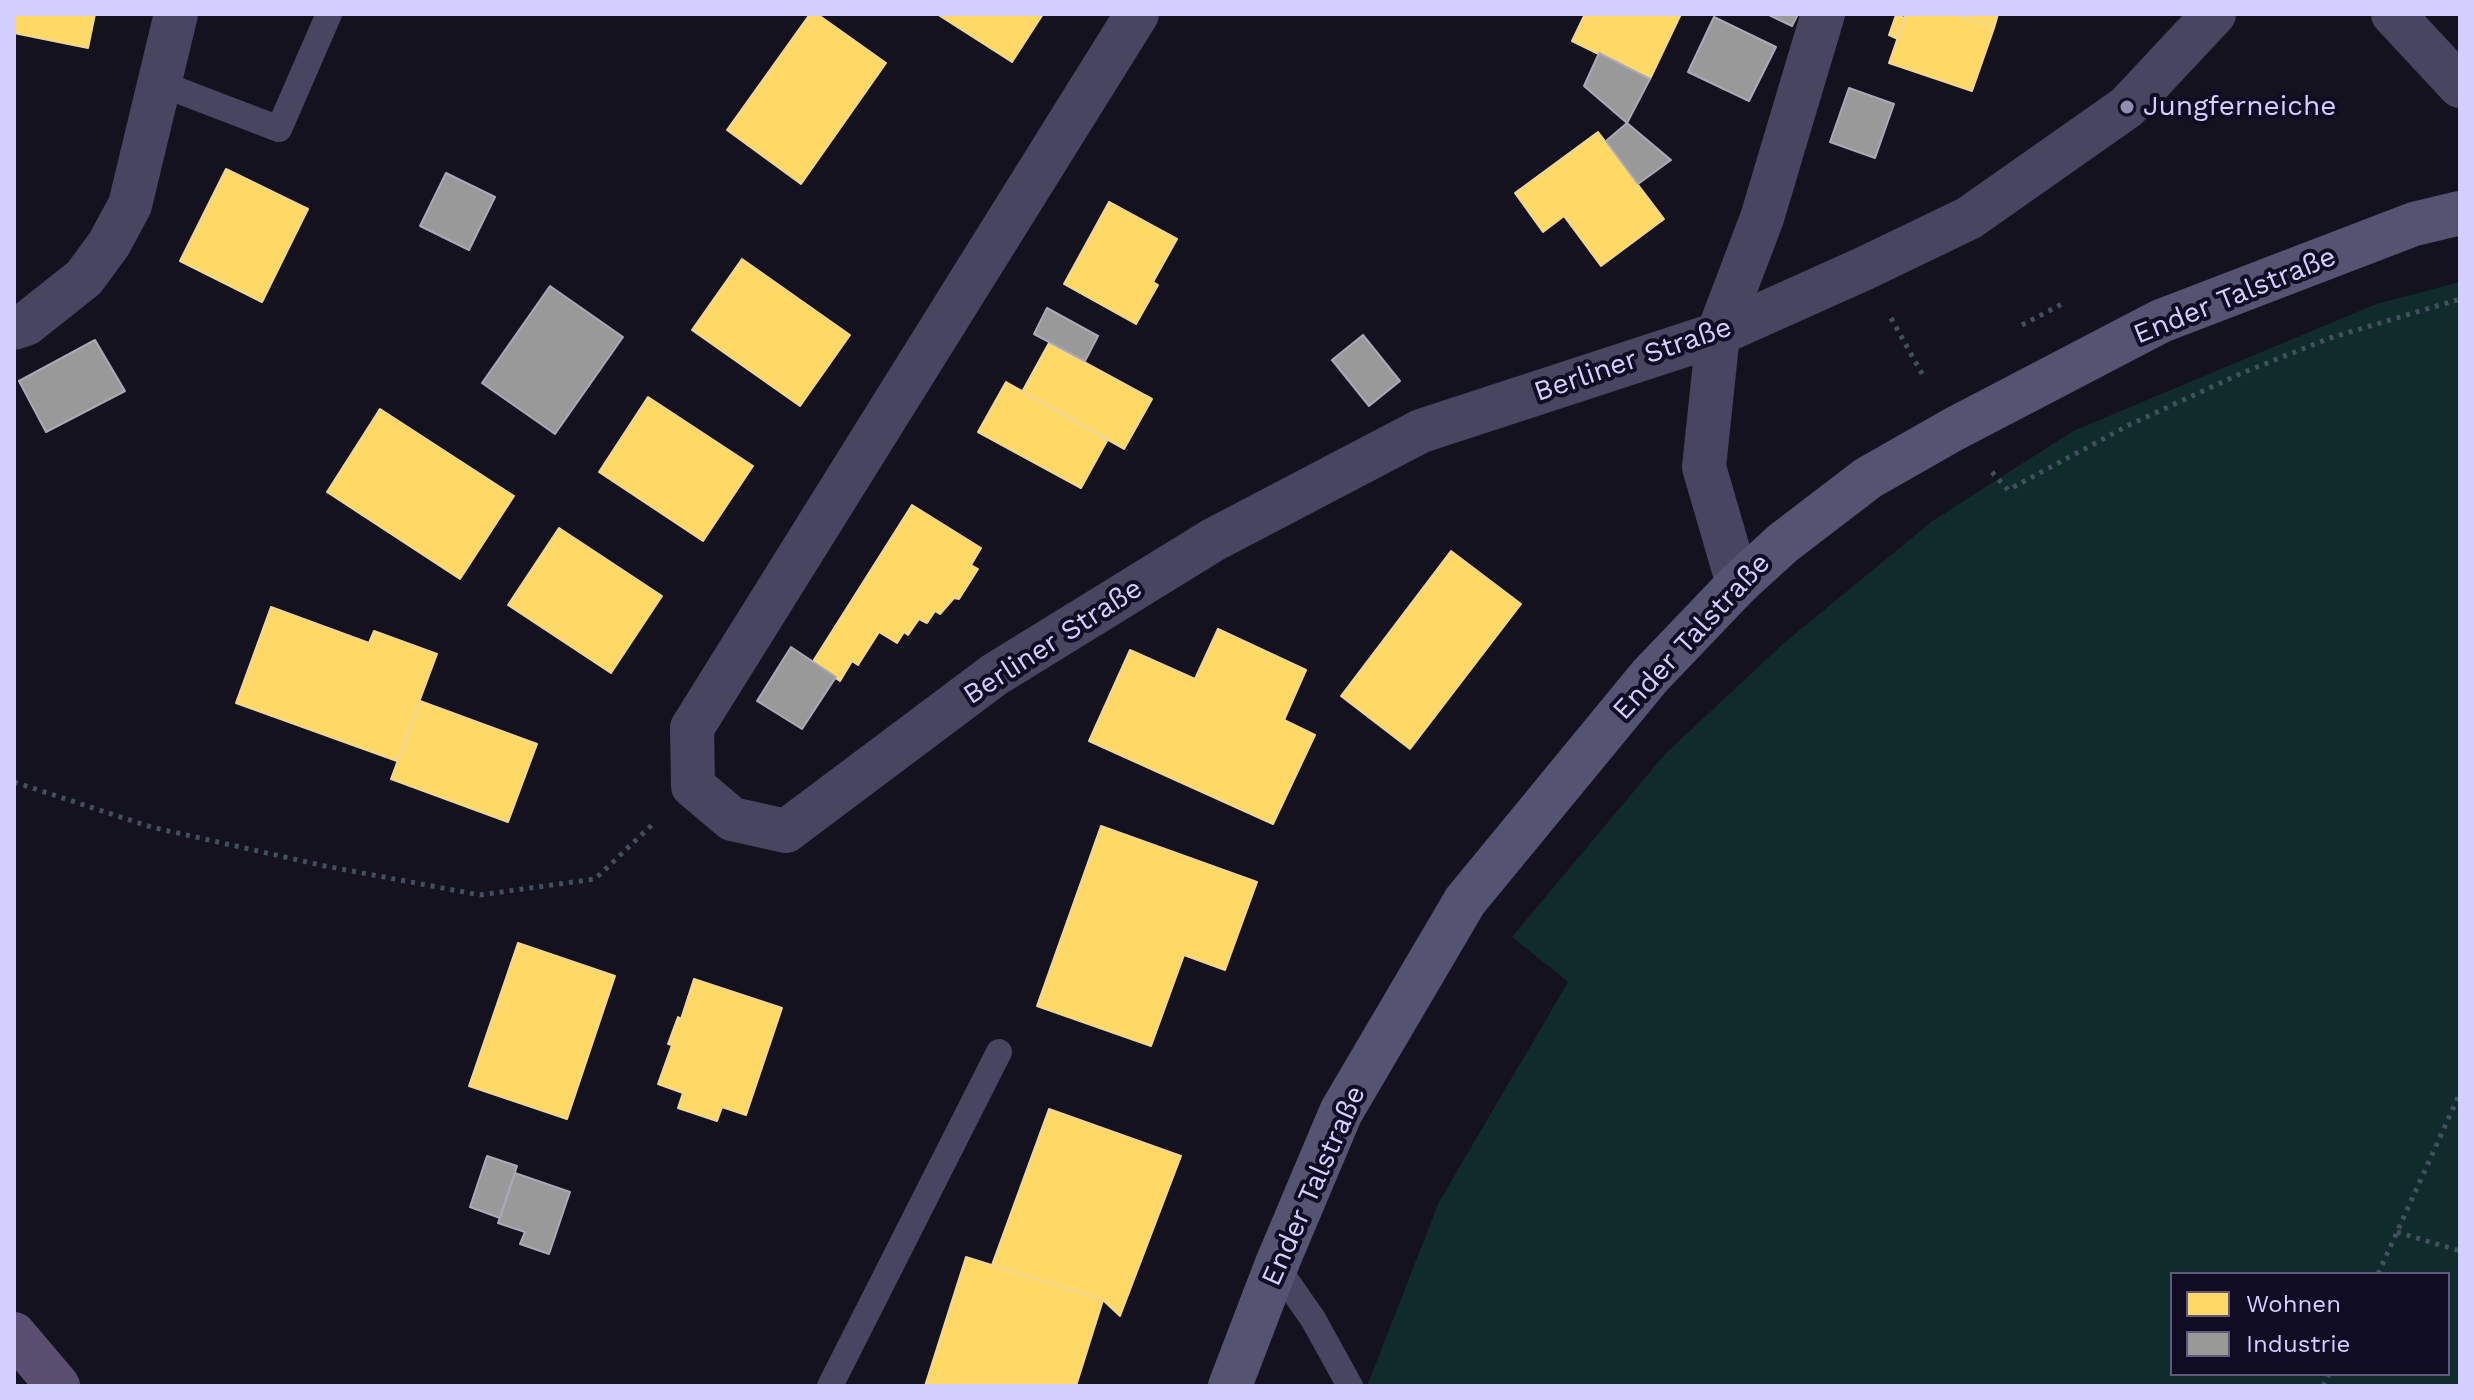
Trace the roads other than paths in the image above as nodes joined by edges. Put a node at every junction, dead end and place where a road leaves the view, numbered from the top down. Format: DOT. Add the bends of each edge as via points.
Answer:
graph roads {
  1 [pos="176,14"];
  2 [pos="329,14"];
  3 [pos="1137,14"];
  4 [pos="1823,14"];
  5 [pos="2214,14"];
  6 [pos="2393,14"];
  7 [pos="159,83"];
  8 [pos="2460,86"];
  9 [pos="2460,213"];
  10 [pos="14,328"];
  11 [pos="1718,334"];
  12 [pos="1738,584"];
  13 [pos="999,1052"];
  14 [pos="1276,1266"];
  15 [pos="14,1334"];
  16 [pos="58,1386"];
  17 [pos="830,1386"];
  18 [pos="1230,1386"];
  19 [pos="1350,1386"];
  1 -- 7 [label="street"];
  2 -- 7 [label="lane" via="279,129"];
  3 -- 11 [label="street, Berliner Straße" via="692,728 693,786 732,819 786,831 994,675 1213,540 1421,431"];
  4 -- 11 [label="street" via="1762,218"];
  5 -- 11 [label="street, Berliner Straße" via="2127,107 1969,218"];
  6 -- 8 [label="street"];
  7 -- 10 [label="street" via="130,205 109,244 84,278"];
  9 -- 12 [label="main road, Ender Talstraße" via="2414,224 2161,321 1868,478"];
  11 -- 12 [label="street" via="1704,467"];
  12 -- 14 [label="main road, Ender Talstraße" via="1650,676 1465,901 1341,1112"];
  13 -- 17 [label="lane"];
  14 -- 18 [label="main road, Ender Talstraße"];
  14 -- 19 [label="lane"];
  15 -- 16 [label="main road"];
}
